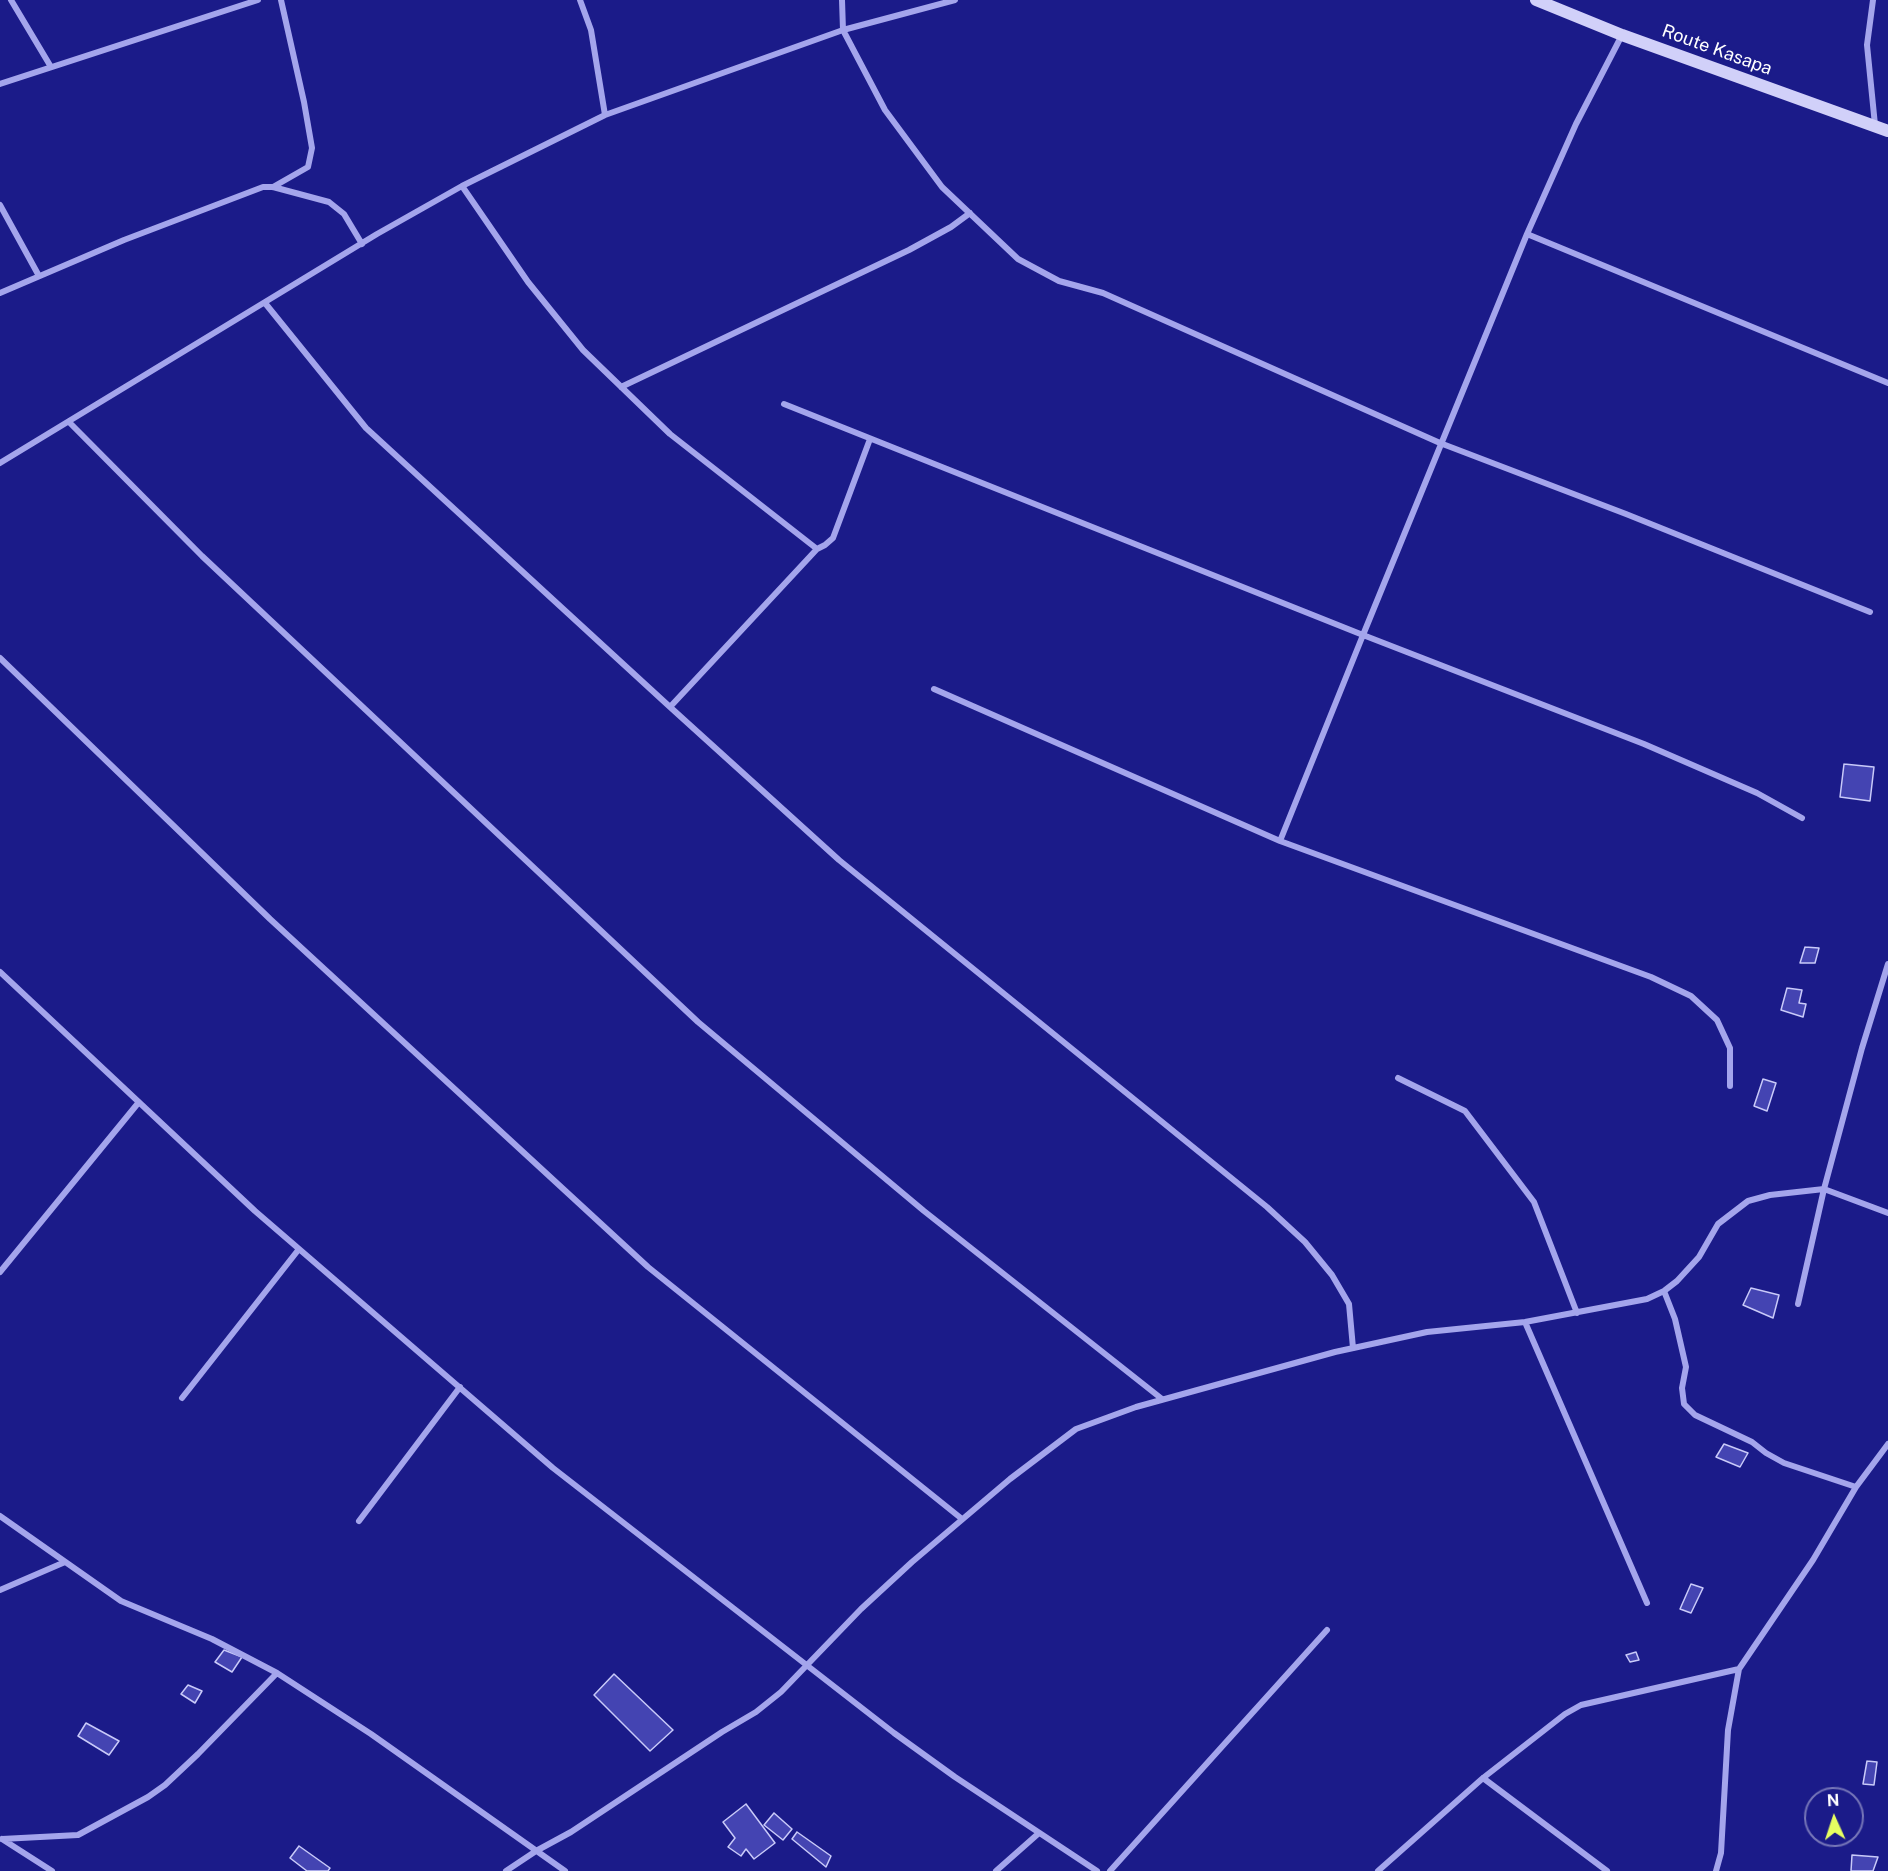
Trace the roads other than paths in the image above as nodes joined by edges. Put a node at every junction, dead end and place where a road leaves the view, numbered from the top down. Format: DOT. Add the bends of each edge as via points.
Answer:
graph roads {
  1 [pos="12,0"];
  2 [pos="258,0"];
  3 [pos="280,0"];
  4 [pos="580,0"];
  5 [pos="842,0"];
  6 [pos="955,0"];
  7 [pos="1536,0"];
  8 [pos="1873,0"];
  9 [pos="843,30"];
  10 [pos="1622,35"];
  11 [pos="51,68"];
  12 [pos="0,84"];
  13 [pos="604,115"];
  14 [pos="1875,126"];
  15 [pos="1888,131"];
  16 [pos="462,186"];
  17 [pos="273,187"];
  18 [pos="0,205"];
  19 [pos="970,213"];
  20 [pos="1527,234"];
  21 [pos="362,244"];
  22 [pos="39,276"];
  23 [pos="0,293"];
  24 [pos="265,303"];
  25 [pos="1888,383"];
  26 [pos="621,387"];
  27 [pos="784,404"];
  28 [pos="69,422"];
  29 [pos="870,439"];
  30 [pos="1440,443"];
  31 [pos="0,463"];
  32 [pos="817,549"];
  33 [pos="1870,612"];
  34 [pos="1363,635"];
  35 [pos="0,658"];
  36 [pos="934,689"];
  37 [pos="670,707"];
  38 [pos="1802,818"];
  39 [pos="1280,841"];
  40 [pos="1888,964"];
  41 [pos="0,972"];
  42 [pos="1398,1078"];
  43 [pos="1730,1086"];
  44 [pos="139,1102"];
  45 [pos="1824,1189"];
  46 [pos="1888,1212"];
  47 [pos="299,1249"];
  48 [pos="0,1272"];
  49 [pos="1664,1291"];
  50 [pos="1798,1304"];
  51 [pos="1577,1313"];
  52 [pos="1525,1322"];
  53 [pos="1353,1348"];
  54 [pos="460,1387"];
  55 [pos="182,1398"];
  56 [pos="1162,1399"];
  57 [pos="1888,1444"];
  58 [pos="1856,1487"];
  59 [pos="0,1516"];
  60 [pos="962,1519"];
  61 [pos="359,1521"];
  62 [pos="65,1562"];
  63 [pos="0,1590"];
  64 [pos="1647,1602"];
  65 [pos="1327,1630"];
  66 [pos="806,1664"];
  67 [pos="1739,1669"];
  68 [pos="277,1673"];
  69 [pos="1483,1778"];
  70 [pos="1039,1833"];
  71 [pos="1,1838"];
  72 [pos="536,1851"];
  73 [pos="52,1871"];
  74 [pos="506,1871"];
  75 [pos="565,1871"];
  76 [pos="996,1871"];
  77 [pos="1097,1871"];
  78 [pos="1110,1871"];
  79 [pos="1378,1871"];
  80 [pos="1607,1871"];
  81 [pos="1716,1871"];
  1 -- 11 [label="street"];
  2 -- 11 [label="street"];
  3 -- 17 [label="street" via="312,148 308,167"];
  4 -- 13 [label="street" via="591,30"];
  5 -- 9 [label="street"];
  6 -- 9 [label="street"];
  7 -- 10 [label="main road, Route Kasapa"];
  8 -- 14 [label="street" via="1867,45"];
  9 -- 13 [label="street"];
  9 -- 19 [label="street" via="885,110 942,187"];
  10 -- 14 [label="main road, Route Kasapa"];
  10 -- 20 [label="street" via="1576,124"];
  11 -- 12 [label="street"];
  13 -- 16 [label="street"];
  14 -- 15 [label="main road, Route Kasapa"];
  16 -- 21 [label="street"];
  16 -- 26 [label="street" via="528,282 583,350"];
  17 -- 21 [label="street" via="337,207"];
  17 -- 22 [label="street" via="263,187"];
  18 -- 22 [label="street"];
  19 -- 26 [label="street" via="909,250"];
  19 -- 30 [label="street" via="1018,259 1059,281 1103,293"];
  20 -- 25 [label="street"];
  20 -- 30 [label="street"];
  21 -- 24 [label="street"];
  22 -- 23 [label="street"];
  24 -- 28 [label="street"];
  24 -- 37 [label="street" via="366,428"];
  26 -- 32 [label="street" via="670,434"];
  27 -- 29 [label="street"];
  28 -- 31 [label="street"];
  28 -- 56 [label="street" via="202,556 698,1022 924,1211"];
  29 -- 32 [label="street" via="833,538"];
  29 -- 34 [label="street"];
  30 -- 33 [label="street"];
  30 -- 34 [label="street"];
  32 -- 37 [label="street"];
  34 -- 38 [label="street" via="1644,744 1757,793"];
  34 -- 39 [label="street"];
  35 -- 60 [label="street" via="270,919 648,1267"];
  36 -- 39 [label="street"];
  37 -- 53 [label="street" via="839,860 1297,1234 1332,1275 1349,1304"];
  39 -- 43 [label="street" via="1651,977 1691,996 1717,1020 1730,1048"];
  40 -- 45 [label="street"];
  41 -- 44 [label="street"];
  42 -- 51 [label="street" via="1465,1111 1472,1120 1534,1202"];
  44 -- 47 [label="street"];
  44 -- 48 [label="street"];
  45 -- 46 [label="street"];
  45 -- 49 [label="street" via="1748,1201 1718,1224 1699,1257"];
  45 -- 50 [label="street"];
  47 -- 54 [label="street"];
  47 -- 55 [label="street"];
  49 -- 51 [label="street" via="1647,1299"];
  49 -- 58 [label="street" via="1686,1367 1684,1404 1695,1415 1752,1442 1784,1463"];
  51 -- 52 [label="street"];
  52 -- 53 [label="street" via="1427,1332"];
  52 -- 64 [label="street"];
  53 -- 56 [label="street"];
  54 -- 61 [label="street"];
  54 -- 66 [label="street" via="553,1468"];
  56 -- 60 [label="street" via="1076,1429"];
  57 -- 58 [label="street"];
  58 -- 67 [label="street" via="1813,1560"];
  59 -- 62 [label="street"];
  60 -- 66 [label="street"];
  62 -- 63 [label="street"];
  62 -- 68 [label="street" via="121,1601 212,1639"];
  65 -- 78 [label="street"];
  66 -- 70 [label="street" via="946,1770"];
  66 -- 72 [label="street" via="756,1712"];
  67 -- 69 [label="street" via="1581,1705"];
  67 -- 81 [label="street" via="1728,1730 1721,1853"];
  68 -- 71 [label="street" via="198,1754 148,1797 78,1835"];
  68 -- 72 [label="street"];
  69 -- 79 [label="street"];
  69 -- 80 [label="street"];
  70 -- 76 [label="street"];
  70 -- 77 [label="street"];
  71 -- 73 [label="street"];
  72 -- 74 [label="street"];
  72 -- 75 [label="street"];
}
